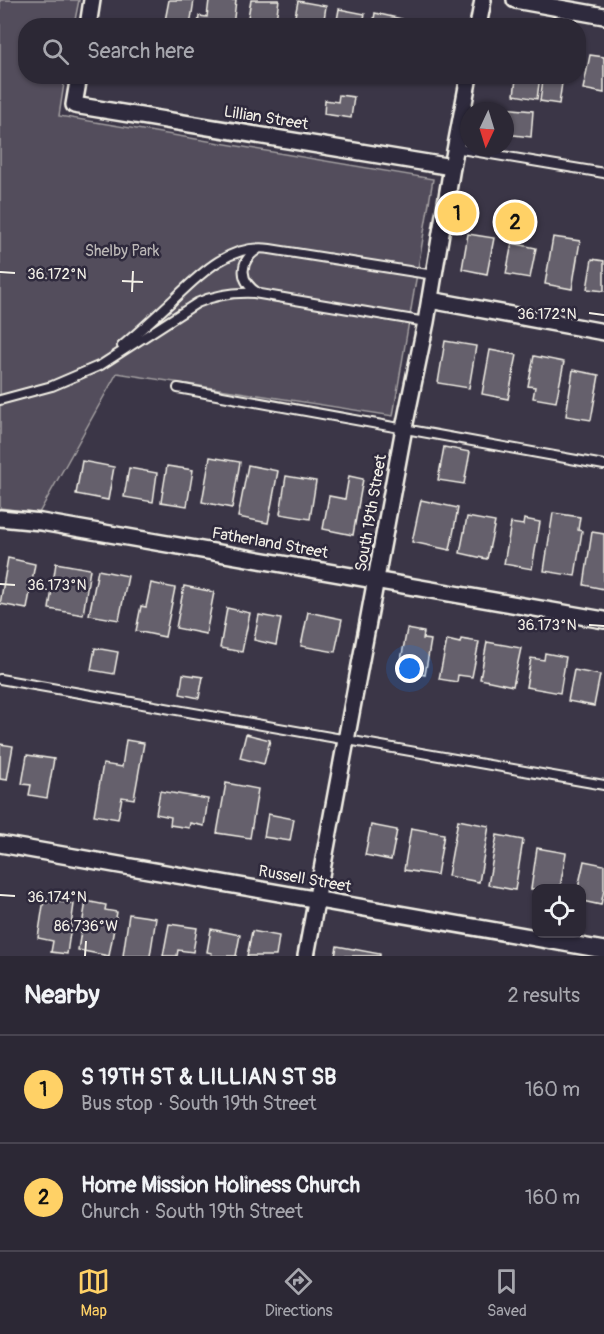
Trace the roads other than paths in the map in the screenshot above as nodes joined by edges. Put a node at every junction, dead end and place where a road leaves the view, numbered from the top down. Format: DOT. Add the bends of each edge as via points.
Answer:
graph roads {
  1 [pos="92,0"];
  2 [pos="483,0"];
  3 [pos="515,0"];
  4 [pos="604,16"];
  5 [pos="89,18"];
  6 [pos="480,18"];
  7 [pos="78,84"];
  8 [pos="468,84"];
  9 [pos="456,148"];
  10 [pos="452,167"];
  11 [pos="604,173"];
  12 [pos="270,249"];
  13 [pos="434,275"];
  14 [pos="265,295"];
  15 [pos="430,300"];
  16 [pos="426,322"];
  17 [pos="604,332"];
  18 [pos="101,365"];
  19 [pos="178,388"];
  20 [pos="0,400"];
  21 [pos="404,428"];
  22 [pos="604,465"];
  23 [pos="0,518"];
  24 [pos="377,580"];
  25 [pos="604,620"];
  26 [pos="0,679"];
  27 [pos="346,739"];
  28 [pos="604,785"];
  29 [pos="0,844"];
  30 [pos="316,899"];
  31 [pos="604,950"];
  32 [pos="306,956"];
  1 -- 5 [label="street"];
  2 -- 6 [label="street"];
  3 -- 4 [label="street"];
  7 -- 10 [label="street, Lillian Street" via="74,105"];
  8 -- 9 [label="street, South 19th Street"];
  9 -- 10 [label="street, South 19th Street"];
  9 -- 11 [label="lane"];
  10 -- 13 [label="street, South 19th Street"];
  12 -- 13 [label="lane"];
  12 -- 14 [label="lane" via="254,251 244,268 250,287"];
  12 -- 18 [label="lane" via="241,252 214,264"];
  13 -- 15 [label="street, South 19th Street"];
  14 -- 16 [label="lane"];
  14 -- 18 [label="lane" via="230,293 197,303"];
  15 -- 16 [label="street, South 19th Street"];
  15 -- 17 [label="street"];
  16 -- 21 [label="street, South 19th Street"];
  18 -- 20 [label="lane" via="52,386"];
  19 -- 21 [label="lane"];
  21 -- 22 [label="lane"];
  21 -- 24 [label="street, South 19th Street"];
  23 -- 24 [label="street, Fatherland Street"];
  24 -- 25 [label="street, Fatherland Street"];
  24 -- 27 [label="street, South 19th Street"];
  26 -- 27 [label="lane"];
  27 -- 28 [label="lane"];
  27 -- 30 [label="street, South 19th Street"];
  29 -- 30 [label="street, Russell Street"];
  30 -- 31 [label="street, Russell Street"];
  30 -- 32 [label="street, South 19th Street"];
}
